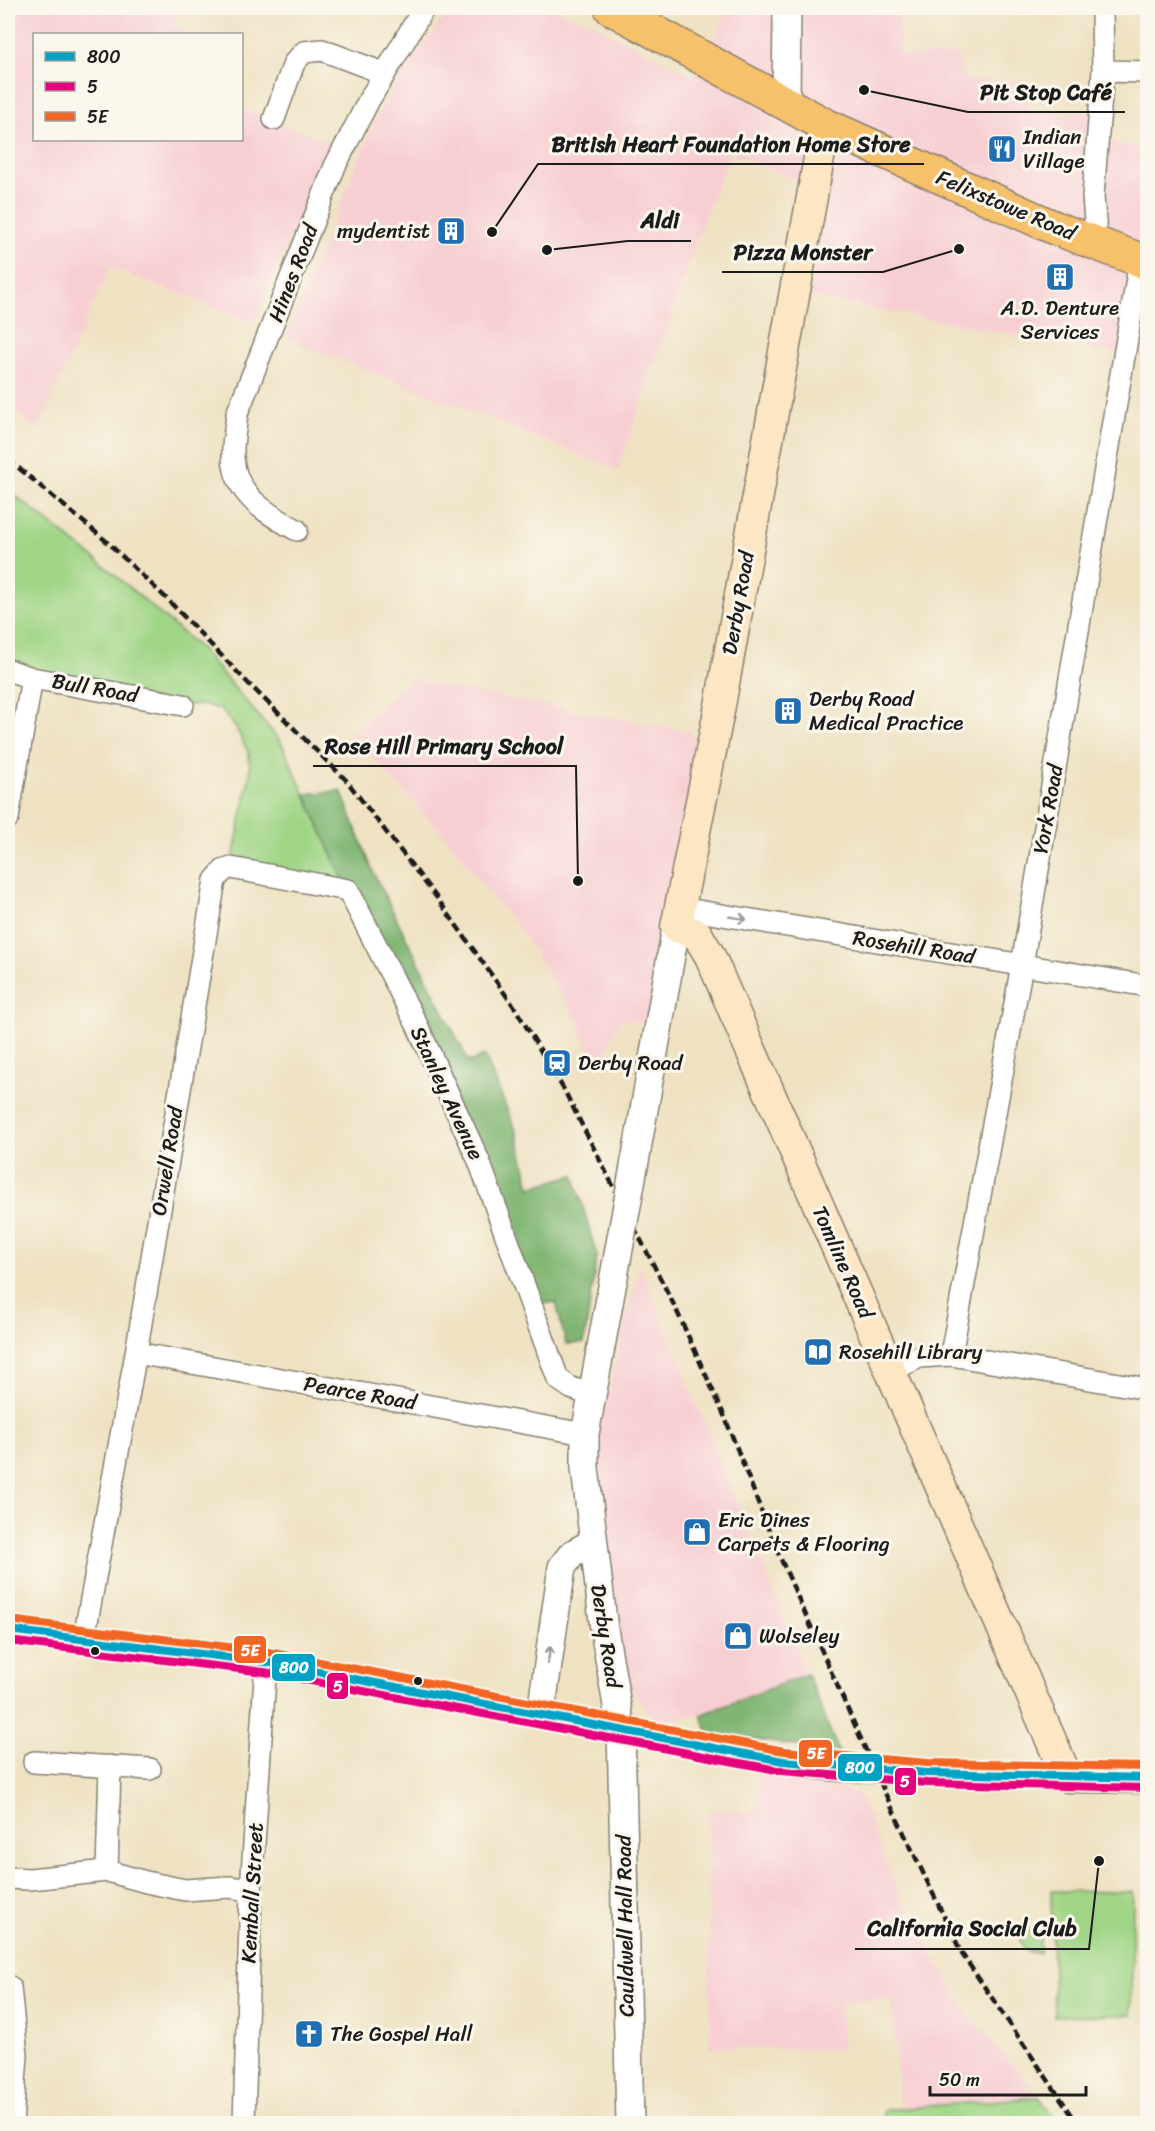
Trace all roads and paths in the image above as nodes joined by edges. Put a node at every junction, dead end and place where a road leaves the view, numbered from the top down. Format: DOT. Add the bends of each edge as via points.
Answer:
graph roads {
  1 [pos="424,8"];
  2 [pos="611,8"];
  3 [pos="787,8"];
  4 [pos="1102,8"];
  5 [pos="1103,71"];
  6 [pos="1148,72"];
  7 [pos="382,79"];
  8 [pos="786,102"];
  9 [pos="274,119"];
  10 [pos="825,125"];
  11 [pos="1093,196"];
  12 [pos="1071,234"];
  13 [pos="1105,247"];
  14 [pos="1144,262"];
  15 [pos="297,530"];
  16 [pos="8,670"];
  17 [pos="32,678"];
  18 [pos="183,705"];
  19 [pos="8,818"];
  20 [pos="231,868"];
  21 [pos="678,918"];
  22 [pos="1022,965"];
  23 [pos="1148,986"];
  24 [pos="136,1353"];
  25 [pos="951,1355"];
  26 [pos="891,1371"];
  27 [pos="1148,1389"];
  28 [pos="592,1395"];
  29 [pos="585,1434"];
  30 [pos="592,1543"];
  31 [pos="8,1630"];
  32 [pos="84,1638"];
  33 [pos="266,1662"];
  34 [pos="541,1713"];
  35 [pos="621,1729"];
  36 [pos="34,1762"];
  37 [pos="110,1766"];
  38 [pos="150,1769"];
  39 [pos="1067,1778"];
  40 [pos="1148,1778"];
  41 [pos="107,1871"];
  42 [pos="8,1878"];
  43 [pos="251,1890"];
  44 [pos="10,1987"];
  45 [pos="11,2092"];
  46 [pos="12,2124"];
  47 [pos="244,2124"];
  48 [pos="630,2124"];
  1 -- 7 [label="street, Hines Road"];
  2 -- 8 [label="main road, Felixstowe Road"];
  3 -- 8 [label="street"];
  4 -- 5 [label="street"];
  5 -- 6 [label="street"];
  5 -- 11 [label="street"];
  7 -- 9 [label="street" via="375,70 322,50 304,52 294,63"];
  7 -- 15 [label="street, Hines Road" via="335,166 237,414 233,457 238,477 250,499"];
  8 -- 10 [label="main road, Felixstowe Road"];
  10 -- 12 [label="main road, Felixstowe Road"];
  10 -- 21 [label="main road, Derby Road"];
  11 -- 12 [label="street"];
  11 -- 13 [label="street" via="1096,234"];
  12 -- 13 [label="main road, Felixstowe Road"];
  13 -- 14 [label="main road, Felixstowe Road"];
  14 -- 22 [label="street, York Road"];
  16 -- 17 [label="street, Bull Road"];
  17 -- 18 [label="street, Bull Road"];
  17 -- 19 [label="street"];
  20 -- 24 [label="street, Orwell Road" via="215,880"];
  20 -- 28 [label="street, Stanley Avenue" via="348,890 417,1025 479,1161 558,1379"];
  21 -- 22 [label="street, Rosehill Road, one-way"];
  21 -- 26 [label="main road, Tomline Road" via="697,934 710,956"];
  21 -- 28 [label="street, Derby Road, bridge"];
  22 -- 23 [label="street, Rosehill Road"];
  22 -- 25 [label="street, York Road"];
  24 -- 29 [label="street, Pearce Road"];
  24 -- 32 [label="street, Orwell Road"];
  25 -- 26 [label="street" via="919,1357"];
  25 -- 27 [label="street"];
  26 -- 39 [label="main road, Tomline Road"];
  28 -- 29 [label="street, Derby Road"];
  29 -- 30 [label="street, Derby Road"];
  34 -- 30 [label="street, Derby Road, one-way" via="562,1567 572,1554"];
  30 -- 35 [label="street, Derby Road"];
  31 -- 32 [label="street"];
  32 -- 33 [label="street"];
  33 -- 34 [label="street"];
  33 -- 43 [label="street, Kemball Street"];
  34 -- 35 [label="street"];
  35 -- 39 [label="street, bridge" via="833,1767"];
  35 -- 48 [label="street, Cauldwell Hall Road"];
  36 -- 37 [label="street"];
  37 -- 38 [label="street"];
  37 -- 41 [label="street"];
  39 -- 40 [label="main road"];
  41 -- 42 [label="street"];
  41 -- 43 [label="street" via="185,1890"];
  43 -- 47 [label="street, Kemball Street"];
  44 -- 45 [label="street" via="17,2055"];
  45 -- 46 [label="street"];
}
